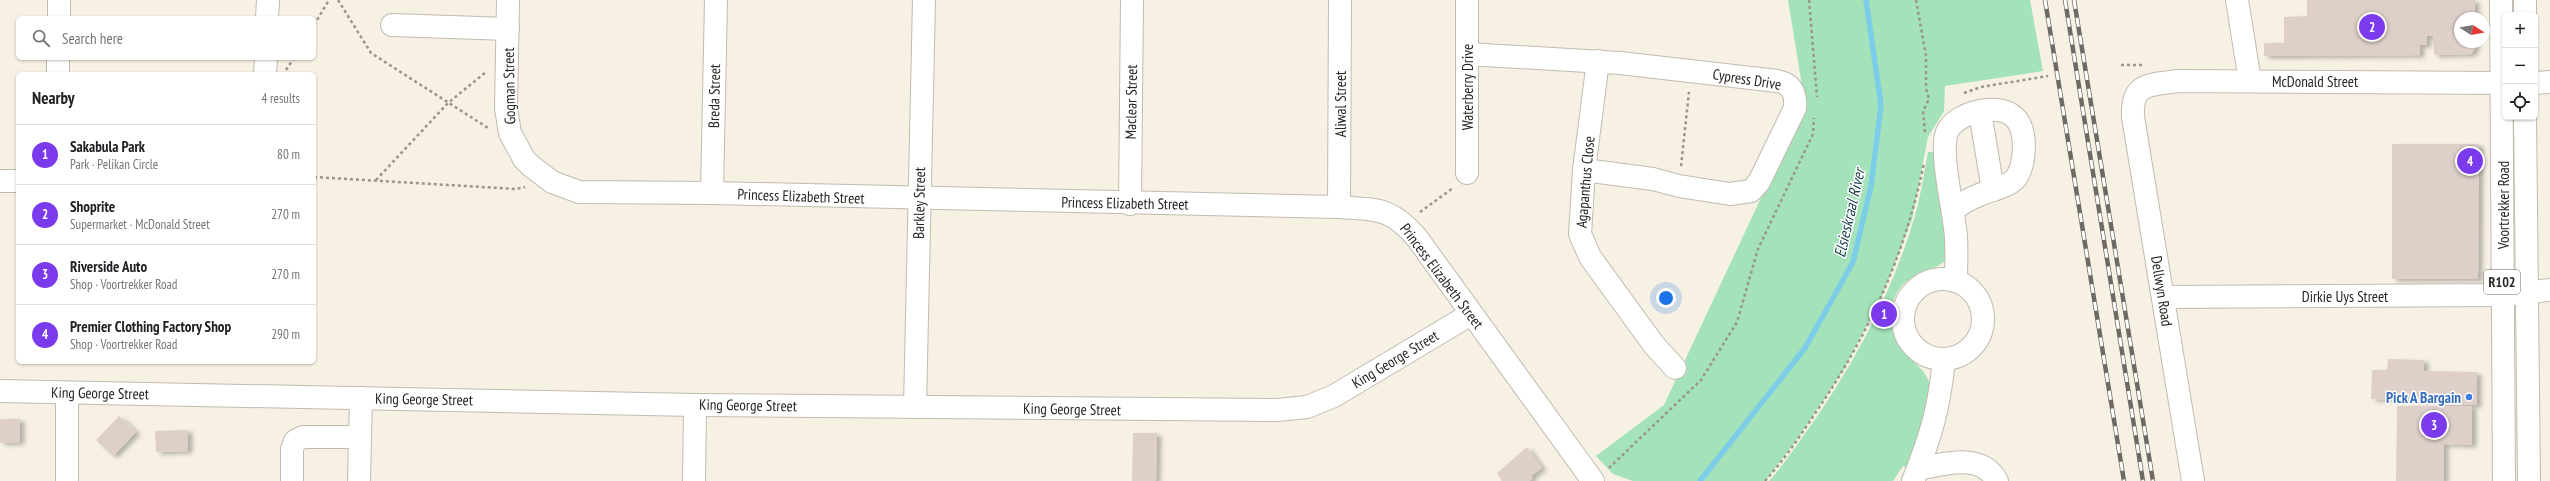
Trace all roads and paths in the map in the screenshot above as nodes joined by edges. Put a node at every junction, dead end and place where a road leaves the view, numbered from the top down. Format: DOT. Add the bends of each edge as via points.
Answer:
graph roads {
  1 [pos="59,0"];
  2 [pos="268,0"];
  3 [pos="329,0"];
  4 [pos="338,0"];
  5 [pos="508,0"];
  6 [pos="716,0"];
  7 [pos="924,0"];
  8 [pos="1132,0"];
  9 [pos="1340,0"];
  10 [pos="1467,0"];
  11 [pos="1809,0"];
  12 [pos="1916,0"];
  13 [pos="2237,0"];
  14 [pos="2502,0"];
  15 [pos="2525,0"];
  16 [pos="2525,12"];
  17 [pos="58,16"];
  18 [pos="267,16"];
  19 [pos="316,22"];
  20 [pos="392,25"];
  21 [pos="508,29"];
  22 [pos="2503,48"];
  23 [pos="1467,54"];
  24 [pos="58,60"];
  25 [pos="266,60"];
  26 [pos="293,60"];
  27 [pos="1598,61"];
  28 [pos="507,69"];
  29 [pos="1691,71"];
  30 [pos="58,72"];
  31 [pos="265,72"];
  32 [pos="285,72"];
  33 [pos="2048,76"];
  34 [pos="2250,81"];
  35 [pos="2550,82"];
  36 [pos="2502,83"];
  37 [pos="2538,83"];
  38 [pos="2504,84"];
  39 [pos="1962,94"];
  40 [pos="2133,100"];
  41 [pos="1816,101"];
  42 [pos="448,103"];
  43 [pos="1980,112"];
  44 [pos="1815,114"];
  45 [pos="2525,120"];
  46 [pos="1925,136"];
  47 [pos="517,147"];
  48 [pos="1925,157"];
  49 [pos="530,166"];
  50 [pos="1584,170"];
  51 [pos="1467,173"];
  52 [pos="316,177"];
  53 [pos="0,181"];
  54 [pos="16,181"];
  55 [pos="376,181"];
  56 [pos="552,182"];
  57 [pos="1679,186"];
  58 [pos="1993,190"];
  59 [pos="712,193"];
  60 [pos="919,199"];
  61 [pos="1130,204"];
  62 [pos="1339,207"];
  63 [pos="1953,210"];
  64 [pos="1405,224"];
  65 [pos="1956,281"];
  66 [pos="2550,290"];
  67 [pos="2527,293"];
  68 [pos="2502,295"];
  69 [pos="2164,297"];
  70 [pos="1471,314"];
  71 [pos="1944,360"];
  72 [pos="1674,368"];
  73 [pos="0,391"];
  74 [pos="67,393"];
  75 [pos="361,398"];
  76 [pos="695,405"];
  77 [pos="915,407"];
  78 [pos="360,437"];
  79 [pos="1915,475"];
  80 [pos="1599,476"];
  81 [pos="67,481"];
  82 [pos="292,481"];
  83 [pos="359,481"];
  84 [pos="694,481"];
  85 [pos="1765,481"];
  86 [pos="1997,481"];
  87 [pos="2193,481"];
  88 [pos="2504,481"];
  89 [pos="2528,481"];
  1 -- 17 [label="street"];
  2 -- 18 [label="street"];
  3 -- 19 [label="path"];
  4 -- 42 [label="path" via="371,53"];
  5 -- 21 [label="street, Gogman Street"];
  6 -- 59 [label="street, Breda Street"];
  7 -- 60 [label="street, Barkley Street"];
  8 -- 61 [label="street, Maclear Street"];
  9 -- 62 [label="street, Aliwal Street"];
  10 -- 23 [label="street, Waterberry Drive"];
  11 -- 41 [label="path"];
  12 -- 46 [label="path" via="1926,56 1926,88 1929,99 1923,111"];
  13 -- 34 [label="street"];
  14 -- 22 [label="street, Voortrekker Road / R102"];
  15 -- 16 [label="street"];
  20 -- 21 [label="street"];
  21 -- 28 [label="street, Gogman Street"];
  23 -- 27 [label="street, Cypress Drive"];
  23 -- 51 [label="street, Waterberry Drive"];
  24 -- 30 [label="street"];
  25 -- 31 [label="street"];
  26 -- 32 [label="path"];
  27 -- 29 [label="street, Cypress Drive"];
  27 -- 50 [label="street, Agapanthus Close"];
  28 -- 42 [label="path" via="491,68"];
  28 -- 47 [label="street, Gogman Street" via="508,122"];
  29 -- 57 [label="path"];
  29 -- 57 [label="street, Cypress Drive" via="1784,83 1792,89 1795,108 1759,182 1751,191 1730,194"];
  33 -- 39 [label="path" via="1981,87"];
  34 -- 36 [label="street, McDonald Street"];
  34 -- 40 [label="street, McDonald Street" via="2179,81 2157,84 2141,88"];
  35 -- 37 [label="street"];
  38 -- 68 [label="street, Voortrekker Road / R102"];
  40 -- 69 [label="street, Dellwyn Road" via="2133,117"];
  42 -- 47 [label="path"];
  42 -- 55 [label="path"];
  43 -- 58 [label="street"];
  43 -- 58 [label="street" via="2001,111 2014,116 2020,125 2023,138 2024,151 2020,173 2007,185"];
  43 -- 63 [label="street" via="1957,120 1947,133 1945,143"];
  44 -- 80 [label="path" via="1813,134 1758,249 1737,322 1701,380"];
  45 -- 67 [label="street, Voortrekker Road / R102"];
  47 -- 49 [label="street, Gogman Street"];
  48 -- 85 [label="path" via="1912,219 1903,245 1864,333 1821,405"];
  49 -- 56 [label="street, Princess Elizabeth Street"];
  50 -- 57 [label="street, Cypress Drive" via="1653,179"];
  50 -- 72 [label="street, Agapanthus Close" via="1579,220 1583,246 1654,345"];
  51 -- 64 [label="path" via="1455,186"];
  52 -- 55 [label="path"];
  53 -- 54 [label="street"];
  55 -- 56 [label="path" via="516,189"];
  56 -- 59 [label="street, Princess Elizabeth Street" via="580,192"];
  58 -- 63 [label="street" via="1971,198"];
  59 -- 60 [label="street, Princess Elizabeth Street"];
  60 -- 61 [label="street, Princess Elizabeth Street"];
  60 -- 77 [label="street, Barkley Street"];
  61 -- 62 [label="street, Princess Elizabeth Street"];
  62 -- 64 [label="street, Princess Elizabeth Street" via="1371,209 1392,214"];
  63 -- 65 [label="street"];
  64 -- 70 [label="street, Princess Elizabeth Street"];
  65 -- 71 [label="street" via="1968,287 1977,297 1983,323 1974,346 1965,354"];
  65 -- 71 [label="street" via="1941,278 1925,282 1913,292 1905,305 1902,321 1906,336 1915,349 1928,357"];
  66 -- 67 [label="street, Dirkie Uys Street"];
  67 -- 68 [label="street, Dirkie Uys Street"];
  67 -- 89 [label="street, Voortrekker Road / R102"];
  68 -- 69 [label="street, Dirkie Uys Street"];
  68 -- 88 [label="street, Voortrekker Road / R102"];
  69 -- 87 [label="street, Dellwyn Road"];
  70 -- 77 [label="street, King George Street" via="1334,396 1307,407"];
  70 -- 80 [label="street, Princess Elizabeth Street"];
  71 -- 79 [label="street" via="1938,410"];
  73 -- 74 [label="street, King George Street"];
  74 -- 75 [label="street, King George Street"];
  74 -- 81 [label="street"];
  75 -- 76 [label="street, King George Street"];
  75 -- 78 [label="street"];
  76 -- 77 [label="street, King George Street"];
  76 -- 84 [label="street"];
  78 -- 82 [label="street" via="303,437 295,441 292,450"];
  78 -- 83 [label="street"];
  79 -- 86 [label="street" via="1947,462 1973,463 1986,469"];
}
